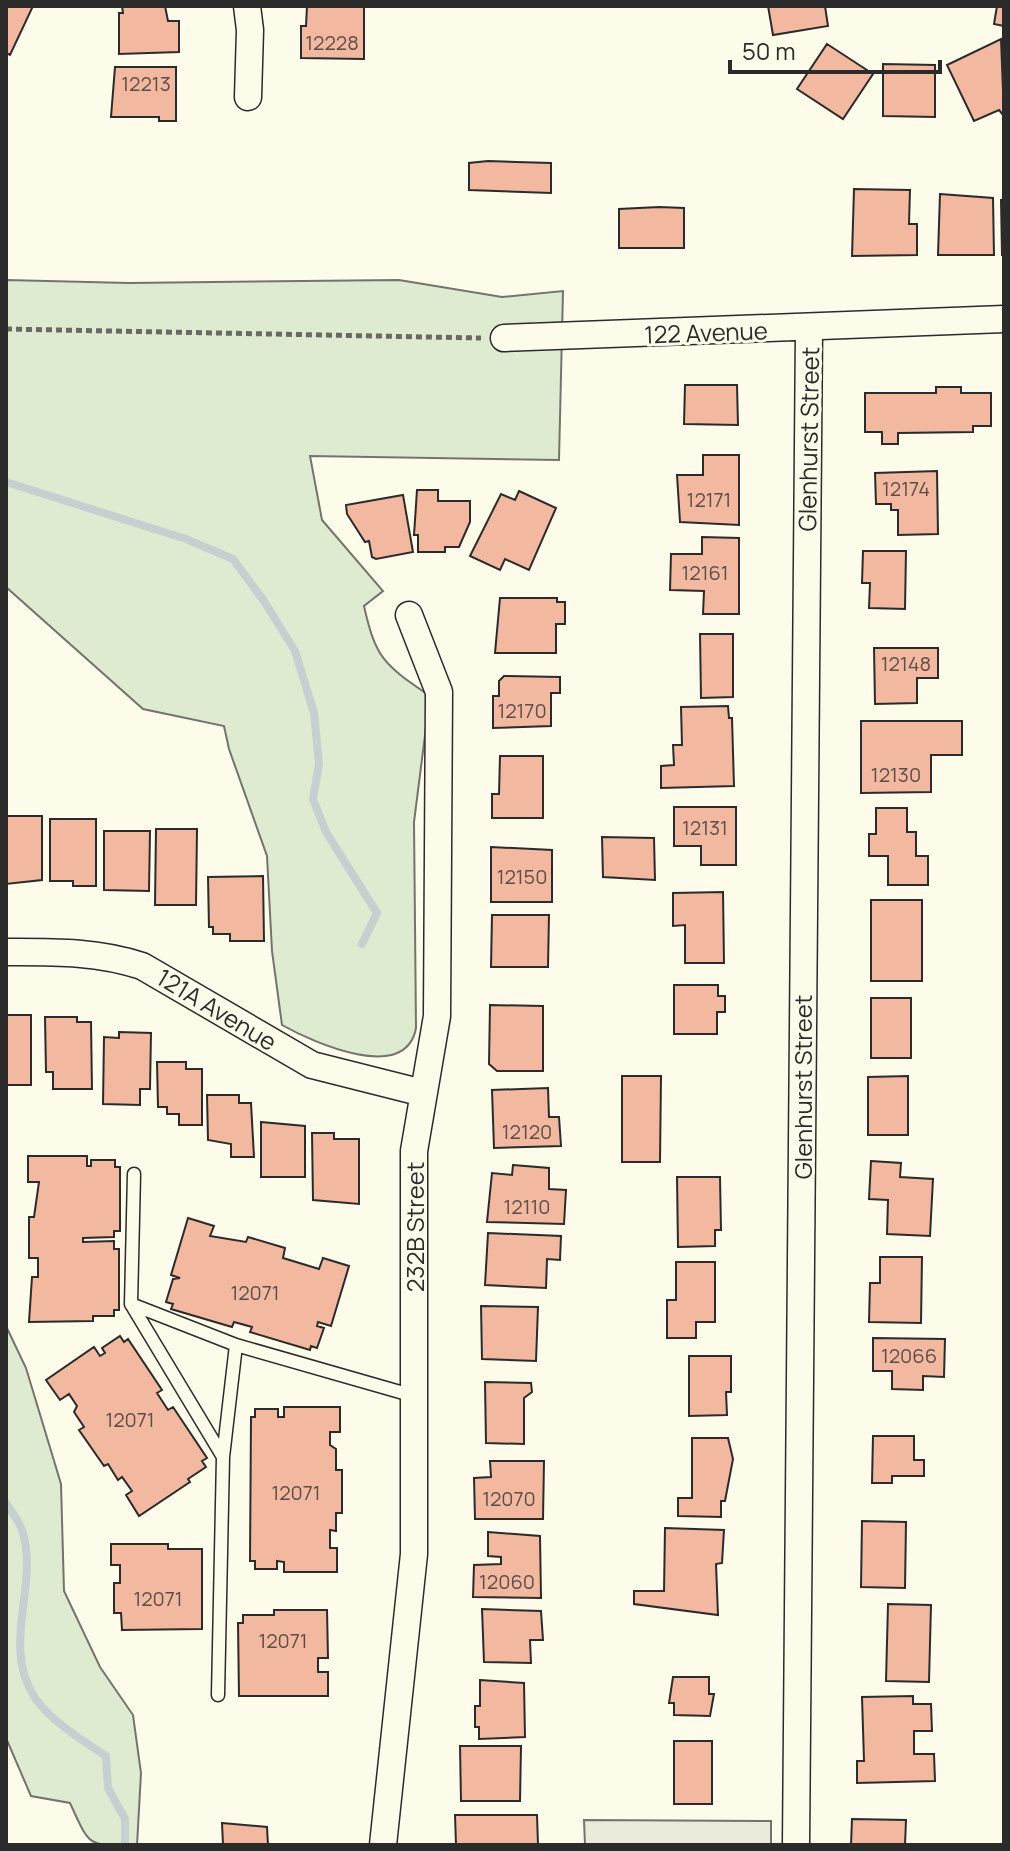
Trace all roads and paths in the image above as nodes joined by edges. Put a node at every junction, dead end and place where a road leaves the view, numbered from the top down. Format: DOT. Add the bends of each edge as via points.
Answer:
graph roads {
  1 [pos="247,6"];
  2 [pos="248,97"];
  3 [pos="1004,319"];
  4 [pos="6,329"];
  5 [pos="809,329"];
  6 [pos="504,338"];
  7 [pos="409,615"];
  8 [pos="6,952"];
  9 [pos="423,1093"];
  10 [pos="134,1174"];
  11 [pos="131,1304"];
  12 [pos="236,1345"];
  13 [pos="414,1396"];
  14 [pos="223,1457"];
  15 [pos="218,1695"];
  16 [pos="383,1845"];
  17 [pos="796,1845"];
  1 -- 2 [label="street"];
  3 -- 5 [label="street, 122 Avenue" via="850,322"];
  4 -- 6 [label="path"];
  5 -- 6 [label="street, 122 Avenue"];
  5 -- 17 [label="street, Glenhurst Street"];
  7 -- 9 [label="street, 232B Street" via="439,692 437,1016"];
  8 -- 9 [label="street, 121A Avenue" via="81,952 142,966 312,1065"];
  9 -- 13 [label="street, 232B Street" via="414,1151"];
  10 -- 11 [label="lane"];
  11 -- 12 [label="lane"];
  11 -- 14 [label="lane"];
  12 -- 13 [label="lane"];
  12 -- 14 [label="lane"];
  13 -- 16 [label="street, 232B Street" via="410,1603"];
  14 -- 15 [label="lane"];
}
